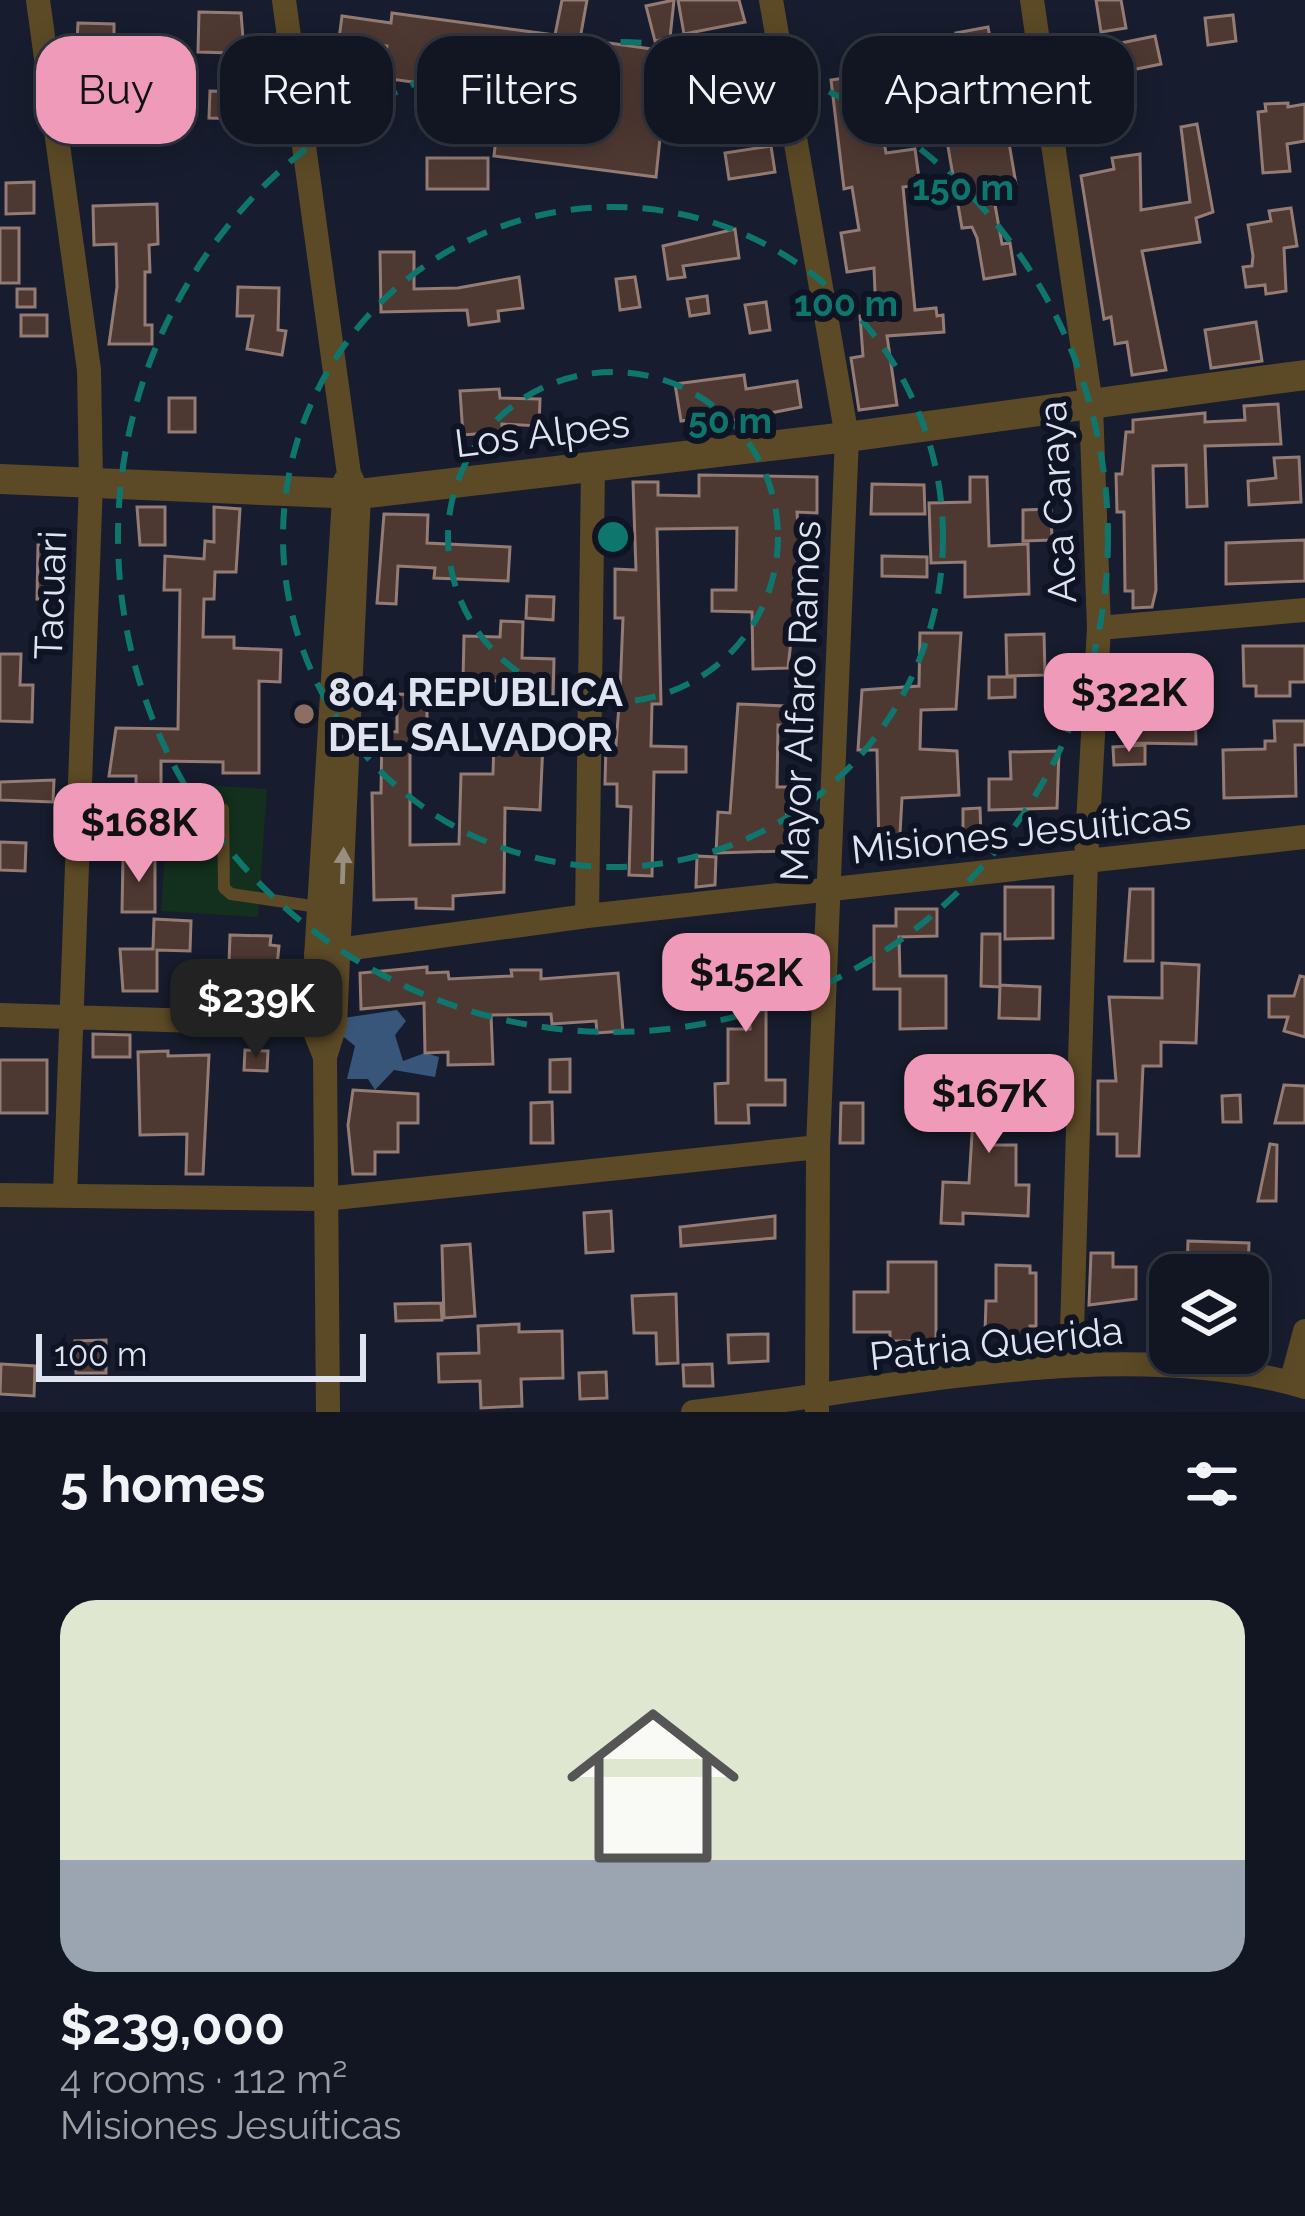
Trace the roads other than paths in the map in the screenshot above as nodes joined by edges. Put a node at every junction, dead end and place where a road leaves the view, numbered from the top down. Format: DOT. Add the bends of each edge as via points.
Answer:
graph roads {
  1 [pos="38,0"];
  2 [pos="284,0"];
  3 [pos="771,0"];
  4 [pos="1032,0"];
  5 [pos="1305,375"];
  6 [pos="1091,405"];
  7 [pos="847,437"];
  8 [pos="593,467"];
  9 [pos="0,479"];
  10 [pos="91,482"];
  11 [pos="350,486"];
  12 [pos="1305,610"];
  13 [pos="1099,628"];
  14 [pos="342,668"];
  15 [pos="223,808"];
  16 [pos="1305,837"];
  17 [pos="1086,860"];
  18 [pos="828,889"];
  19 [pos="319,907"];
  20 [pos="587,916"];
  21 [pos="328,952"];
  22 [pos="0,1015"];
  23 [pos="68,1017"];
  24 [pos="324,1025"];
  25 [pos="818,1147"];
  26 [pos="0,1195"];
  27 [pos="64,1196"];
  28 [pos="325,1199"];
  29 [pos="1305,1331"];
  30 [pos="1071,1364"];
  31 [pos="1298,1385"];
  32 [pos="816,1405"];
  33 [pos="328,1412"];
  34 [pos="693,1412"];
  1 -- 10 [label="street, Tacuari" via="89,370"];
  2 -- 11 [label="street"];
  3 -- 7 [label="street, Mayor Alfaro Ramos"];
  4 -- 6 [label="street, Aca Caraya"];
  5 -- 6 [label="street, Los Alpes"];
  6 -- 7 [label="street, Los Alpes"];
  6 -- 13 [label="street, Aca Caraya"];
  7 -- 8 [label="street, Los Alpes"];
  7 -- 18 [label="street, Mayor Alfaro Ramos"];
  8 -- 11 [label="street, Los Alpes"];
  8 -- 20 [label="street"];
  9 -- 10 [label="street, Los Alpes"];
  10 -- 11 [label="street, Los Alpes"];
  10 -- 23 [label="street, Tacuari"];
  11 -- 14 [label="street"];
  12 -- 13 [label="street"];
  13 -- 17 [label="street, Aca Caraya"];
  14 -- 19 [label="street"];
  21 -- 14 [label="street, one-way"];
  15 -- 19 [label="lane" via="224,888"];
  16 -- 17 [label="street, Misiones Jesuíticas"];
  17 -- 18 [label="street, Misiones Jesuíticas"];
  17 -- 30 [label="street, Aca Caraya"];
  18 -- 20 [label="street, Misiones Jesuíticas"];
  18 -- 25 [label="street, Mayor Alfaro Ramos"];
  19 -- 21 [label="street"];
  20 -- 21 [label="street, Misiones Jesuíticas"];
  21 -- 24 [label="street"];
  22 -- 23 [label="street"];
  23 -- 24 [label="street"];
  23 -- 27 [label="street, Tacuari"];
  24 -- 28 [label="street"];
  25 -- 28 [label="street"];
  25 -- 32 [label="street, Mayor Alfaro Ramos"];
  26 -- 27 [label="street"];
  27 -- 28 [label="street"];
  28 -- 33 [label="street"];
  29 -- 31 [label="street"];
  30 -- 31 [label="street, Patria Querida" via="1189,1364"];
  30 -- 32 [label="street, Patria Querida"];
  32 -- 34 [label="street, Patria Querida"];
}
